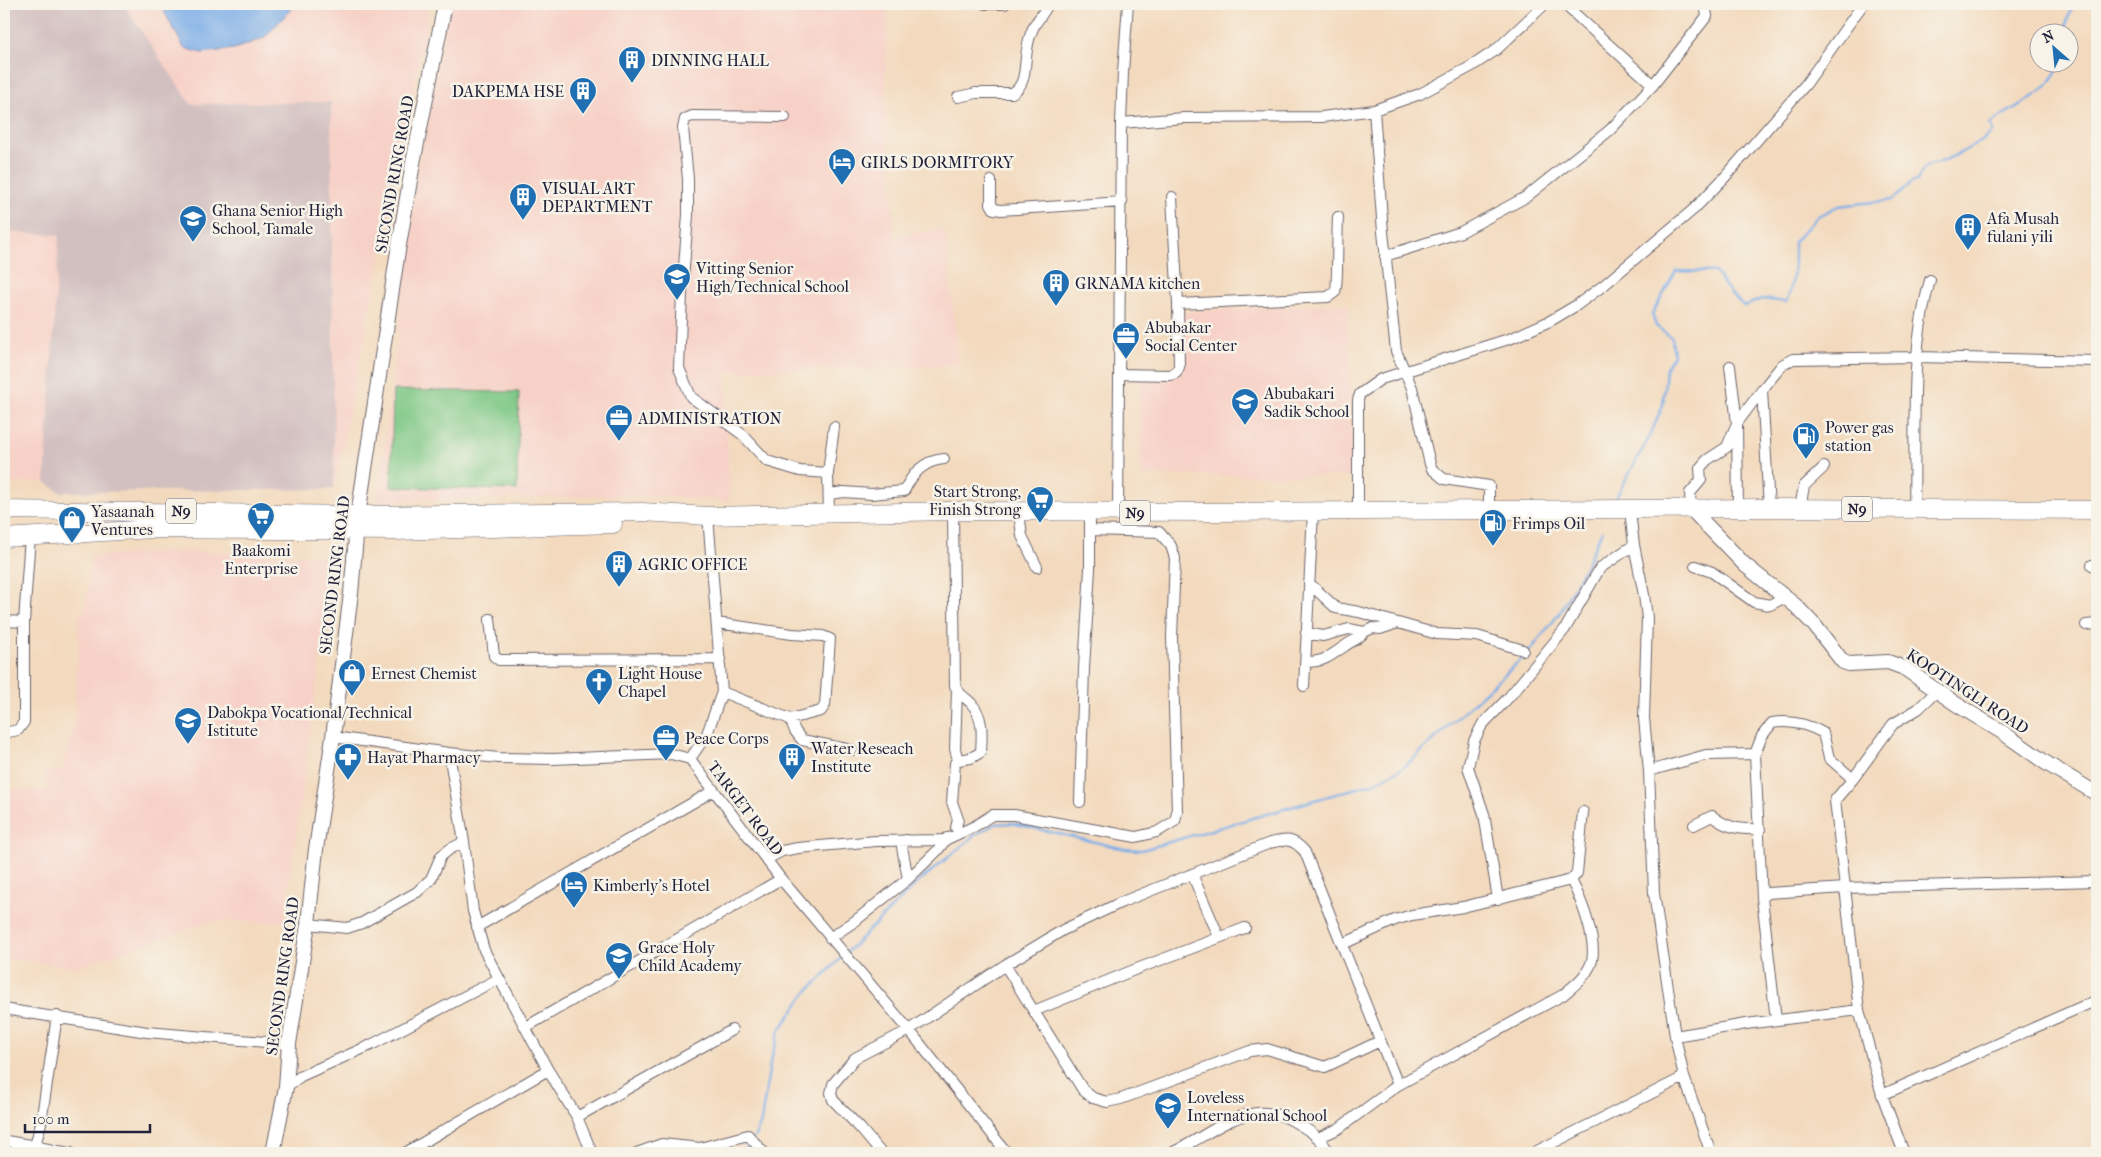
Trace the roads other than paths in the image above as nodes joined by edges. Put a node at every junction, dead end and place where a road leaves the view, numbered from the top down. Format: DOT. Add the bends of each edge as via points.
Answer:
graph roads {
  1 [pos="445,4"];
  2 [pos="985,4"];
  3 [pos="1005,4"];
  4 [pos="1048,4"];
  5 [pos="1128,4"];
  6 [pos="1544,4"];
  7 [pos="1564,4"];
  8 [pos="1705,4"];
  9 [pos="1863,4"];
  10 [pos="1653,85"];
  11 [pos="958,97"];
  12 [pos="1374,110"];
  13 [pos="785,117"];
  14 [pos="1121,123"];
  15 [pos="991,181"];
  16 [pos="1172,198"];
  17 [pos="1122,202"];
  18 [pos="1338,217"];
  19 [pos="1385,256"];
  20 [pos="1930,280"];
  21 [pos="1178,304"];
  22 [pos="1916,358"];
  23 [pos="2097,361"];
  24 [pos="1730,366"];
  25 [pos="1406,372"];
  26 [pos="1119,374"];
  27 [pos="1762,390"];
  28 [pos="1737,423"];
  29 [pos="834,427"];
  30 [pos="944,459"];
  31 [pos="1824,467"];
  32 [pos="828,473"];
  33 [pos="830,494"];
  34 [pos="1769,508"];
  35 [pos="1800,508"];
  36 [pos="1691,509"];
  37 [pos="1738,509"];
  38 [pos="4,510"];
  39 [pos="1914,510"];
  40 [pos="2097,510"];
  41 [pos="953,511"];
  42 [pos="1489,511"];
  43 [pos="1623,511"];
  44 [pos="1019,512"];
  45 [pos="1090,512"];
  46 [pos="1313,512"];
  47 [pos="1358,512"];
  48 [pos="829,513"];
  49 [pos="1118,513"];
  50 [pos="708,516"];
  51 [pos="357,522"];
  52 [pos="1091,530"];
  53 [pos="30,536"];
  54 [pos="4,538"];
  55 [pos="1634,545"];
  56 [pos="1695,566"];
  57 [pos="1037,567"];
  58 [pos="1309,583"];
  59 [pos="1785,597"];
  60 [pos="490,619"];
  61 [pos="4,620"];
  62 [pos="24,622"];
  63 [pos="717,623"];
  64 [pos="1398,623"];
  65 [pos="2086,624"];
  66 [pos="2097,624"];
  67 [pos="1364,632"];
  68 [pos="1306,633"];
  69 [pos="1523,650"];
  70 [pos="720,658"];
  71 [pos="1305,662"];
  72 [pos="1304,686"];
  73 [pos="957,690"];
  74 [pos="1938,691"];
  75 [pos="722,692"];
  76 [pos="790,719"];
  77 [pos="4,733"];
  78 [pos="333,737"];
  79 [pos="852,750"];
  80 [pos="449,753"];
  81 [pos="1755,754"];
  82 [pos="690,760"];
  83 [pos="958,760"];
  84 [pos="1648,771"];
  85 [pos="1853,779"];
  86 [pos="713,791"];
  87 [pos="2097,794"];
  88 [pos="1080,802"];
  89 [pos="1583,812"];
  90 [pos="1694,825"];
  91 [pos="975,826"];
  92 [pos="956,828"];
  93 [pos="1760,829"];
  94 [pos="906,840"];
  95 [pos="945,840"];
  96 [pos="464,842"];
  97 [pos="767,859"];
  98 [pos="1192,874"];
  99 [pos="908,878"];
  100 [pos="781,879"];
  101 [pos="1571,880"];
  102 [pos="2097,881"];
  103 [pos="1845,888"];
  104 [pos="1762,898"];
  105 [pos="1498,899"];
  106 [pos="308,924"];
  107 [pos="477,927"];
  108 [pos="1246,928"];
  109 [pos="1219,937"];
  110 [pos="832,940"];
  111 [pos="1343,944"];
  112 [pos="1005,964"];
  113 [pos="498,979"];
  114 [pos="2097,1000"];
  115 [pos="4,1009"];
  116 [pos="1859,1010"];
  117 [pos="1034,1011"];
  118 [pos="57,1016"];
  119 [pos="1776,1020"];
  120 [pos="526,1027"];
  121 [pos="732,1030"];
  122 [pos="909,1030"];
  123 [pos="1675,1036"];
  124 [pos="1380,1041"];
  125 [pos="289,1044"];
  126 [pos="548,1070"];
  127 [pos="1684,1077"];
  128 [pos="1398,1085"];
  129 [pos="286,1087"];
  130 [pos="1882,1095"];
  131 [pos="577,1117"];
  132 [pos="1320,1138"];
  133 [pos="4,1141"];
  134 [pos="35,1146"];
  135 [pos="71,1153"];
  136 [pos="273,1153"];
  137 [pos="405,1153"];
  138 [pos="592,1153"];
  139 [pos="637,1153"];
  140 [pos="764,1153"];
  141 [pos="881,1153"];
  142 [pos="1007,1153"];
  143 [pos="1171,1153"];
  144 [pos="1329,1153"];
  145 [pos="1533,1153"];
  146 [pos="1711,1153"];
  147 [pos="1904,1153"];
  1 -- 51 [label="street, SECOND RING ROAD" via="405,210"];
  2 -- 3 [label="street"];
  4 -- 11 [label="street" via="1030,38 1023,83 1017,91"];
  5 -- 14 [label="street"];
  6 -- 12 [label="street" via="1496,50 1472,66 1420,94"];
  7 -- 10 [label="street"];
  8 -- 10 [label="street" via="1707,16"];
  9 -- 25 [label="street" via="1806,84 1725,177 1694,209 1636,259 1577,305 1550,321 1512,338"];
  10 -- 19 [label="street" via="1610,130 1526,197 1461,232"];
  12 -- 14 [label="street" via="1322,117 1184,118"];
  12 -- 19 [label="street"];
  13 -- 32 [label="street" via="692,116 685,119 688,215 679,368 691,397 743,435 767,460 800,471"];
  14 -- 17 [label="street"];
  15 -- 17 [label="street" via="994,209"];
  16 -- 21 [label="street"];
  17 -- 26 [label="street"];
  18 -- 21 [label="street" via="1337,287 1328,297"];
  19 -- 25 [label="street" via="1396,351"];
  20 -- 22 [label="street"];
  21 -- 26 [label="street" via="1179,367 1176,372"];
  22 -- 23 [label="street"];
  22 -- 27 [label="street" via="1793,359 1782,365"];
  22 -- 39 [label="street"];
  24 -- 28 [label="street"];
  25 -- 42 [label="street" via="1432,469 1444,479 1489,486"];
  25 -- 47 [label="street" via="1381,379 1360,394"];
  26 -- 49 [label="street"];
  27 -- 28 [label="street"];
  27 -- 34 [label="street"];
  28 -- 36 [label="street" via="1727,447 1700,468 1700,480 1690,493"];
  28 -- 37 [label="street"];
  29 -- 32 [label="street"];
  30 -- 33 [label="street" via="924,464 910,478 904,491"];
  31 -- 35 [label="street" via="1804,486"];
  32 -- 33 [label="street"];
  33 -- 48 [label="street"];
  34 -- 35 [label="highway, N9"];
  34 -- 37 [label="highway, N9"];
  35 -- 39 [label="highway, N9"];
  36 -- 37 [label="highway, N9"];
  36 -- 43 [label="highway, N9"];
  36 -- 59 [label="street, KOOTINGLI ROAD" via="1745,565"];
  38 -- 51 [label="highway, N9"];
  39 -- 40 [label="highway, N9"];
  41 -- 44 [label="highway, N9"];
  41 -- 48 [label="highway, N9"];
  41 -- 73 [label="street"];
  42 -- 43 [label="highway, N9"];
  42 -- 47 [label="highway, N9"];
  43 -- 55 [label="street"];
  44 -- 45 [label="highway, N9"];
  44 -- 57 [label="street" via="1022,536"];
  45 -- 49 [label="highway, N9"];
  45 -- 52 [label="street"];
  46 -- 47 [label="highway, N9"];
  46 -- 49 [label="highway, N9"];
  46 -- 58 [label="street"];
  48 -- 50 [label="highway, N9"];
  50 -- 51 [label="highway, N9" via="680,515 641,522 539,528 416,531"];
  50 -- 63 [label="street"];
  51 -- 53 [label="highway, N9"];
  51 -- 78 [label="street, SECOND RING ROAD"];
  52 -- 88 [label="street"];
  52 -- 91 [label="street" via="1159,532 1171,546 1175,558 1172,637 1178,812 1175,821 1157,832 1136,837 1014,815 992,816"];
  53 -- 54 [label="highway, N9"];
  53 -- 62 [label="street"];
  55 -- 84 [label="street" via="1647,618 1643,705"];
  55 -- 105 [label="street" via="1600,568 1565,629 1482,725 1474,740 1468,767 1484,814"];
  56 -- 59 [label="street" via="1712,572 1754,602 1770,605"];
  58 -- 64 [label="street" via="1336,608"];
  58 -- 68 [label="street"];
  59 -- 74 [label="street, KOOTINGLI ROAD" via="1815,626 1843,662 1897,664"];
  60 -- 70 [label="street" via="494,656 499,660"];
  61 -- 62 [label="street"];
  62 -- 77 [label="street" via="24,722 18,730"];
  63 -- 70 [label="street"];
  63 -- 76 [label="street" via="830,639 825,705 821,711"];
  64 -- 67 [label="street"];
  64 -- 69 [label="street" via="1437,634 1477,636"];
  65 -- 66 [label="street"];
  67 -- 68 [label="street" via="1349,629 1323,636"];
  67 -- 71 [label="street" via="1330,658"];
  68 -- 71 [label="street"];
  70 -- 75 [label="street"];
  71 -- 72 [label="street"];
  73 -- 83 [label="street" via="955,749"];
  73 -- 83 [label="street" via="976,709 981,725 982,752 972,758"];
  74 -- 85 [label="street" via="1893,724"];
  74 -- 87 [label="street, KOOTINGLI ROAD"];
  75 -- 76 [label="street"];
  75 -- 82 [label="street" via="707,734"];
  76 -- 79 [label="street" via="802,740"];
  78 -- 80 [label="street, TARGET ROAD"];
  78 -- 106 [label="street, SECOND RING ROAD"];
  80 -- 82 [label="street, TARGET ROAD" via="524,759 671,754"];
  80 -- 96 [label="street"];
  81 -- 84 [label="street" via="1706,755"];
  81 -- 85 [label="street" via="1762,736 1772,723 1785,721 1810,726 1823,733 1830,758"];
  81 -- 93 [label="street"];
  82 -- 86 [label="street, TARGET ROAD"];
  83 -- 92 [label="street" via="952,802 958,819"];
  84 -- 123 [label="street" via="1654,893"];
  85 -- 103 [label="street" via="1835,800"];
  86 -- 97 [label="street, TARGET ROAD"];
  86 -- 107 [label="street"];
  89 -- 101 [label="street" via="1577,873"];
  90 -- 93 [label="street" via="1712,816 1724,825"];
  91 -- 92 [label="street" via="962,824"];
  91 -- 95 [label="street"];
  92 -- 95 [label="street"];
  93 -- 104 [label="street"];
  94 -- 95 [label="street"];
  94 -- 97 [label="street" via="798,848"];
  94 -- 99 [label="street" via="902,847"];
  95 -- 99 [label="street"];
  96 -- 106 [label="street" via="442,856 431,880 417,892 362,924 347,928"];
  96 -- 107 [label="street"];
  97 -- 100 [label="street, TARGET ROAD"];
  98 -- 109 [label="street"];
  98 -- 111 [label="street" via="1270,843 1285,839 1297,843 1305,852"];
  98 -- 112 [label="street" via="1063,930"];
  99 -- 110 [label="street"];
  100 -- 110 [label="street, TARGET ROAD"];
  100 -- 120 [label="street"];
  101 -- 105 [label="street"];
  101 -- 128 [label="street" via="1586,911 1592,951 1591,965 1583,978 1563,994"];
  102 -- 103 [label="street"];
  103 -- 104 [label="street" via="1768,894"];
  103 -- 116 [label="street"];
  104 -- 119 [label="street"];
  105 -- 111 [label="street" via="1395,920"];
  106 -- 125 [label="street, SECOND RING ROAD"];
  107 -- 113 [label="street"];
  108 -- 109 [label="street"];
  109 -- 117 [label="street"];
  110 -- 122 [label="street, TARGET ROAD"];
  111 -- 124 [label="street"];
  112 -- 117 [label="street"];
  112 -- 122 [label="street"];
  113 -- 120 [label="street"];
  113 -- 129 [label="street" via="371,1045 301,1076"];
  114 -- 130 [label="street"];
  115 -- 118 [label="street"];
  116 -- 119 [label="street"];
  116 -- 130 [label="street"];
  117 -- 124 [label="street" via="1083,1090 1093,1098 1107,1102 1170,1082 1250,1050 1267,1049 1325,1067"];
  118 -- 125 [label="street" via="147,1032"];
  118 -- 134 [label="street"];
  119 -- 123 [label="street"];
  120 -- 126 [label="street"];
  121 -- 131 [label="street"];
  122 -- 141 [label="street" via="855,1058 833,1084 833,1100"];
  122 -- 142 [label="street, TARGET ROAD"];
  123 -- 127 [label="street"];
  124 -- 128 [label="street"];
  125 -- 129 [label="street, SECOND RING ROAD"];
  126 -- 131 [label="street"];
  126 -- 137 [label="street"];
  127 -- 145 [label="street"];
  127 -- 146 [label="street"];
  128 -- 132 [label="street" via="1338,1129"];
  129 -- 136 [label="street, SECOND RING ROAD"];
  130 -- 147 [label="street"];
  131 -- 138 [label="street"];
  132 -- 143 [label="street" via="1293,1120 1257,1112 1240,1116"];
  132 -- 144 [label="street"];
  133 -- 134 [label="street"];
  134 -- 135 [label="street"];
  139 -- 140 [label="street" via="662,1144 700,1148 748,1135"];
}
